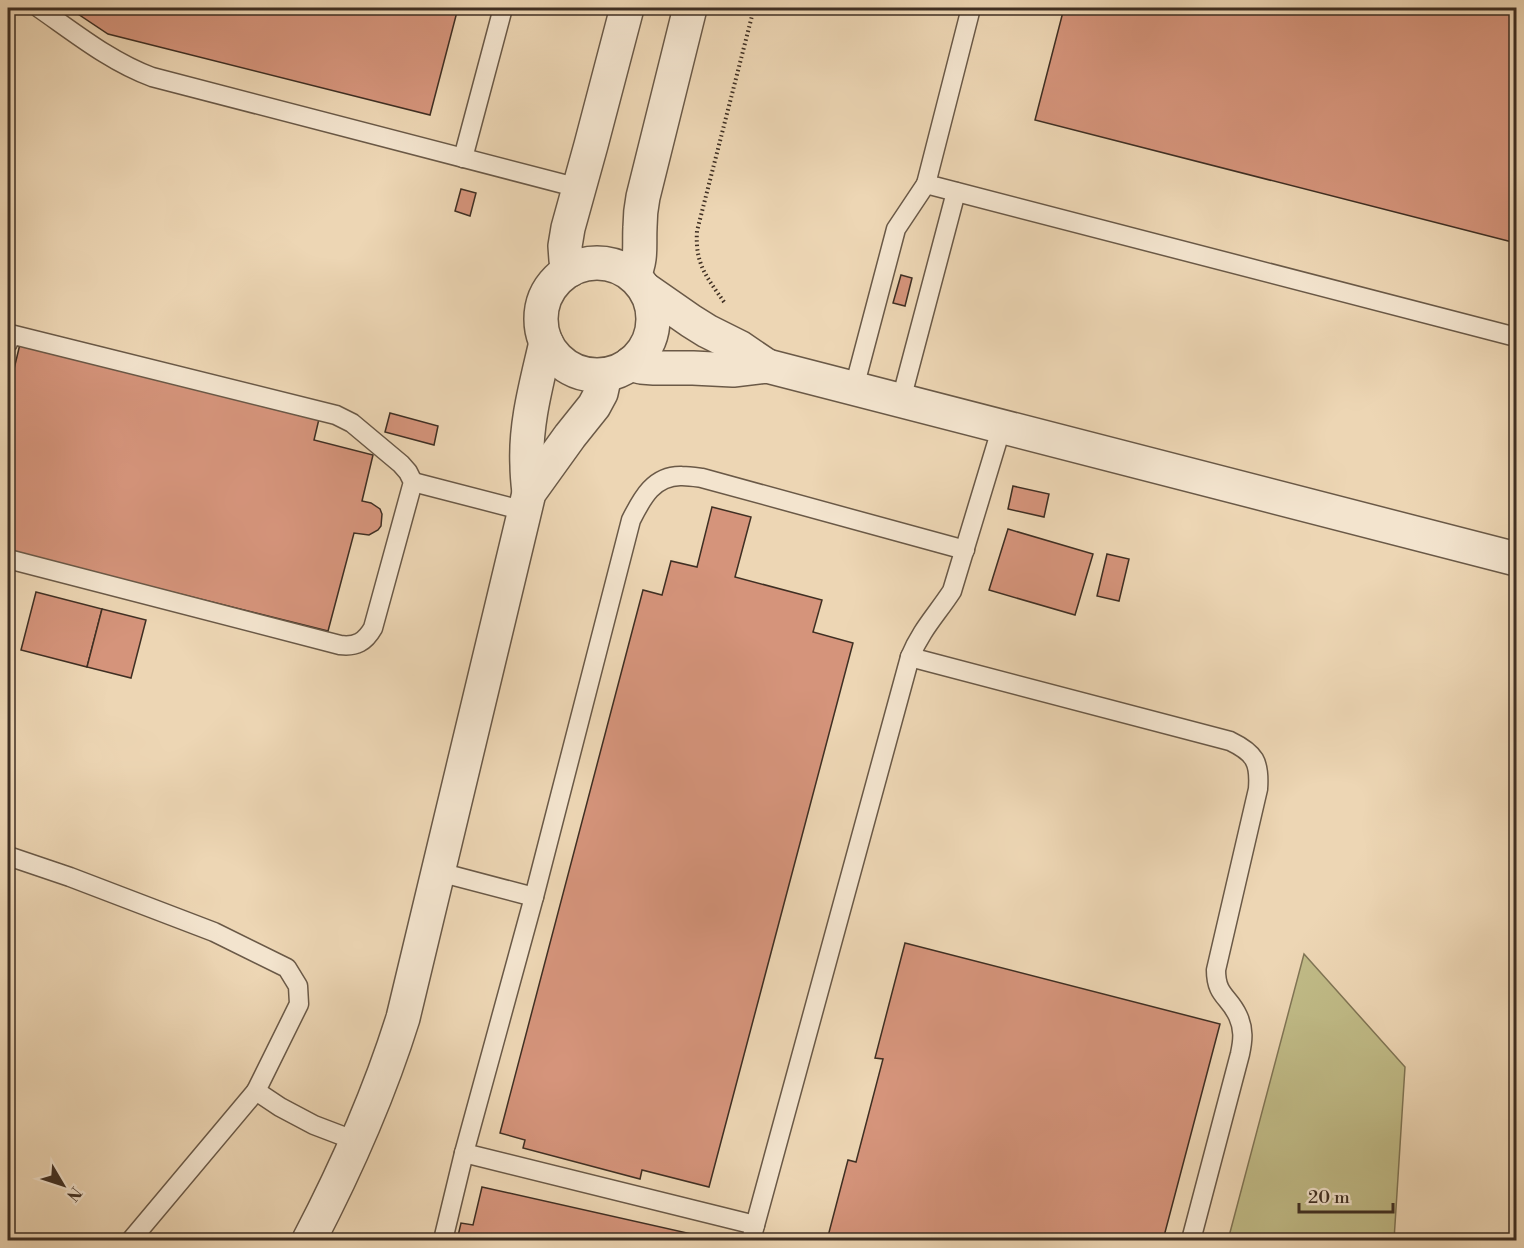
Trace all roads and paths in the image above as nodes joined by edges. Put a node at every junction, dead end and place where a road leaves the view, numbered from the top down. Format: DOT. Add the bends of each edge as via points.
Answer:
graph roads {
  1 [pos="39,8"];
  2 [pos="503,8"];
  3 [pos="627,8"];
  4 [pos="690,8"];
  5 [pos="754,8"];
  6 [pos="971,8"];
  7 [pos="463,158"];
  8 [pos="926,184"];
  9 [pos="579,188"];
  10 [pos="956,192"];
  11 [pos="570,270"];
  12 [pos="639,282"];
  13 [pos="728,308"];
  14 [pos="1516,336"];
  15 [pos="546,342"];
  16 [pos="8,343"];
  17 [pos="767,366"];
  18 [pos="618,370"];
  19 [pos="854,388"];
  20 [pos="900,400"];
  21 [pos="1002,426"];
  22 [pos="413,482"];
  23 [pos="527,502"];
  24 [pos="965,550"];
  25 [pos="8,559"];
  26 [pos="1516,559"];
  27 [pos="910,657"];
  28 [pos="8,856"];
  29 [pos="439,872"];
  30 [pos="534,897"];
  31 [pos="256,1091"];
  32 [pos="357,1141"];
  33 [pos="464,1153"];
  34 [pos="753,1233"];
  35 [pos="131,1240"];
  36 [pos="309,1240"];
  37 [pos="443,1240"];
  38 [pos="1191,1240"];
  1 -- 7 [label="lane" via="137,72"];
  2 -- 7 [label="lane"];
  3 -- 9 [label="street"];
  4 -- 12 [label="street" via="643,197"];
  5 -- 13 [label="path" via="696,231 699,261"];
  6 -- 8 [label="lane"];
  7 -- 9 [label="lane"];
  8 -- 10 [label="lane"];
  8 -- 19 [label="lane" via="896,229"];
  9 -- 11 [label="street" via="566,238"];
  10 -- 14 [label="lane"];
  10 -- 20 [label="lane"];
  11 -- 12 [label="street" via="586,263 602,263 619,266"];
  11 -- 15 [label="street" via="547,293 541,326"];
  12 -- 17 [label="street" via="691,321"];
  12 -- 18 [label="street" via="653,308 652,329 645,349"];
  15 -- 18 [label="street" via="567,367 582,373"];
  15 -- 23 [label="street" via="528,431"];
  16 -- 22 [label="lane" via="10,334 336,415 352,423 401,464"];
  17 -- 18 [label="street" via="733,370"];
  17 -- 19 [label="street"];
  18 -- 23 [label="street"];
  19 -- 20 [label="street"];
  20 -- 21 [label="street"];
  21 -- 24 [label="lane"];
  21 -- 26 [label="street"];
  22 -- 23 [label="lane"];
  22 -- 25 [label="lane" via="373,628 354,645 340,645"];
  23 -- 29 [label="street"];
  24 -- 27 [label="lane" via="952,591 925,627"];
  24 -- 30 [label="lane" via="702,478 681,475 660,481 643,496 631,520"];
  27 -- 34 [label="lane"];
  27 -- 38 [label="lane" via="1230,741 1254,759 1259,771 1258,789 1216,970 1217,987 1238,1015 1243,1039"];
  28 -- 31 [label="lane" via="214,932 287,968 298,986 298,1004"];
  29 -- 30 [label="lane"];
  29 -- 32 [label="street" via="403,1018"];
  30 -- 33 [label="lane"];
  31 -- 32 [label="lane" via="314,1125"];
  31 -- 35 [label="lane"];
  32 -- 36 [label="street"];
  33 -- 34 [label="lane"];
  33 -- 37 [label="lane"];
}
